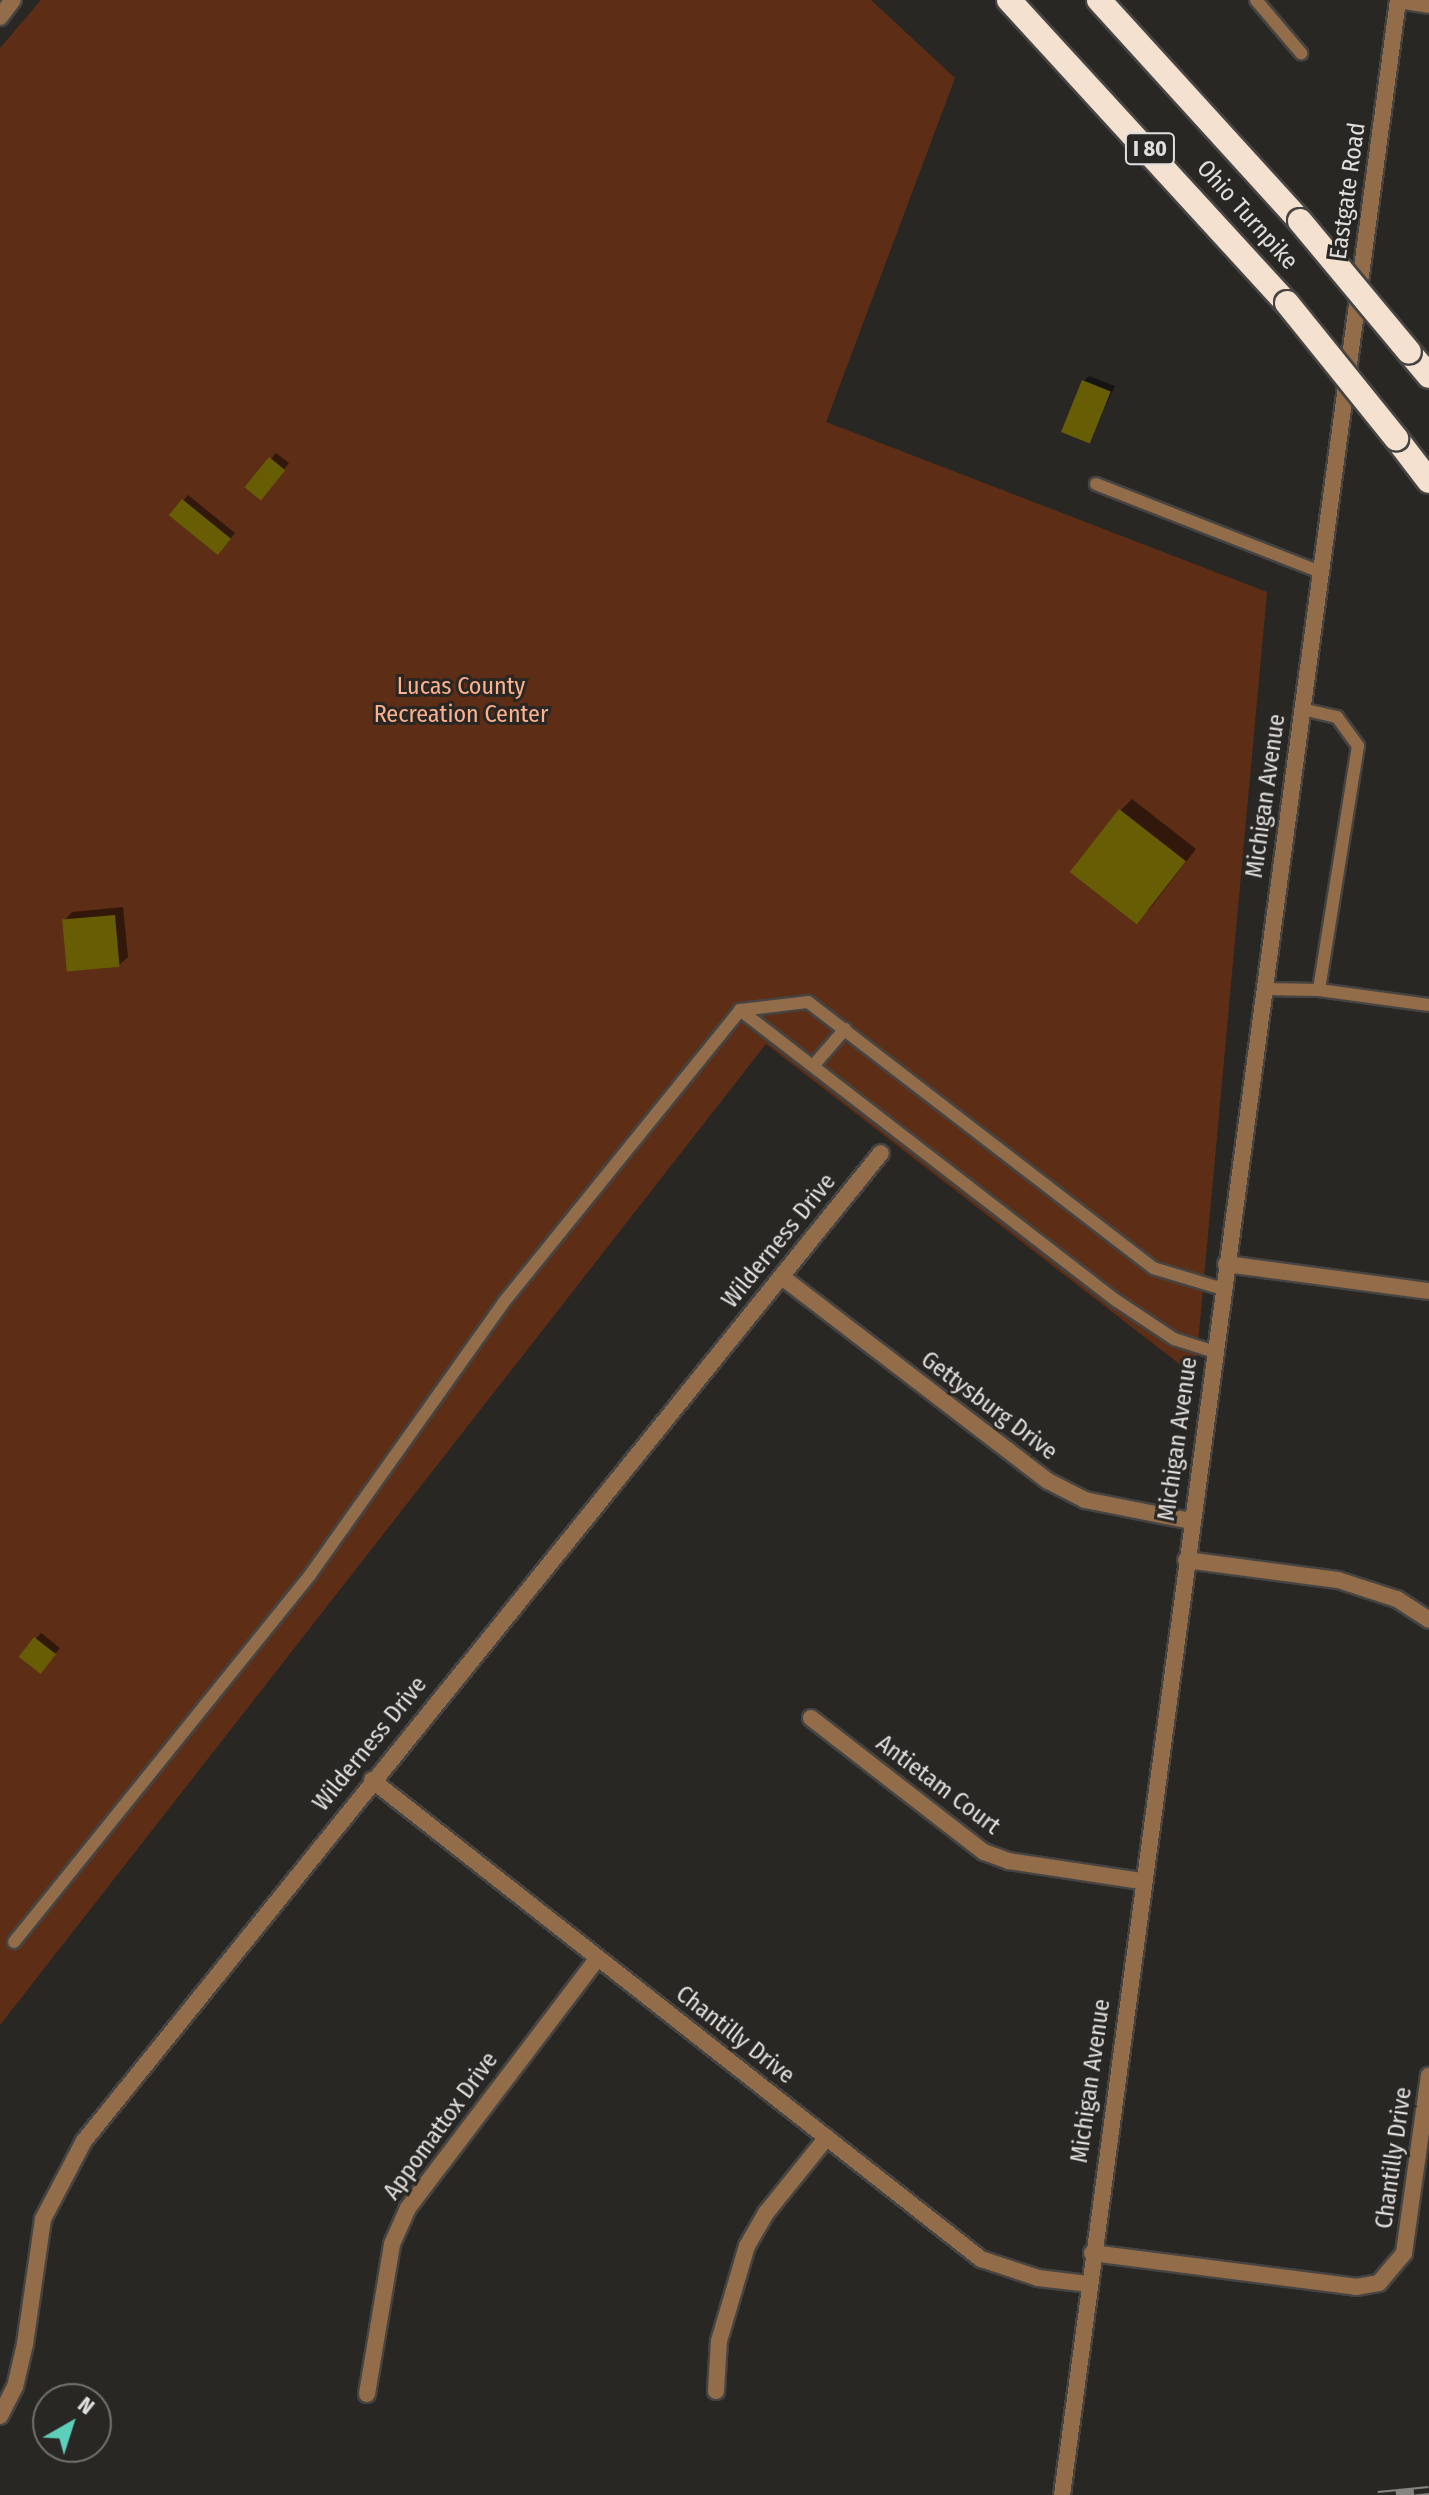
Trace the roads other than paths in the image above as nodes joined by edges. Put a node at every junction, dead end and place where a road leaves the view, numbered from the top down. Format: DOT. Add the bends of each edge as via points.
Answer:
graph roads {
  1 [pos="13,0"];
  2 [pos="1009,0"];
  3 [pos="1099,0"];
  4 [pos="1256,0"];
  5 [pos="1398,0"];
  6 [pos="1429,5"];
  7 [pos="0,17"];
  8 [pos="1301,53"];
  9 [pos="1429,376"];
  10 [pos="1345,389"];
  11 [pos="1429,481"];
  12 [pos="1096,484"];
  13 [pos="1321,572"];
  14 [pos="1302,709"];
  15 [pos="1264,989"];
  16 [pos="1319,990"];
  17 [pos="1429,1005"];
  18 [pos="740,1010"];
  19 [pos="845,1029"];
  20 [pos="813,1066"];
  21 [pos="881,1153"];
  22 [pos="1226,1264"];
  23 [pos="782,1277"];
  24 [pos="1223,1289"];
  25 [pos="1429,1291"];
  26 [pos="1215,1352"];
  27 [pos="1191,1521"];
  28 [pos="1186,1560"];
  29 [pos="1429,1620"];
  30 [pos="811,1718"];
  31 [pos="372,1780"];
  32 [pos="1142,1881"];
  33 [pos="14,1942"];
  34 [pos="598,1958"];
  35 [pos="1429,2076"];
  36 [pos="827,2137"];
  37 [pos="1092,2253"];
  38 [pos="1088,2284"];
  39 [pos="716,2391"];
  40 [pos="367,2394"];
  41 [pos="0,2416"];
  42 [pos="1062,2495"];
  1 -- 7 [label="street"];
  2 -- 11 [label="highway, Ohio Turnpike / I 80, bridge" via="1287,303"];
  3 -- 9 [label="highway, Ohio Turnpike / I 80, bridge" via="1300,221"];
  4 -- 8 [label="lane"];
  5 -- 6 [label="street"];
  5 -- 10 [label="street, Eastgate Road"];
  10 -- 13 [label="street, Michigan Avenue"];
  12 -- 13 [label="lane"];
  13 -- 14 [label="street, Michigan Avenue"];
  14 -- 15 [label="street, Michigan Avenue"];
  14 -- 16 [label="lane" via="1337,717 1358,746"];
  15 -- 16 [label="lane"];
  15 -- 22 [label="street, Michigan Avenue"];
  16 -- 17 [label="lane"];
  18 -- 19 [label="lane" via="808,1002"];
  18 -- 20 [label="lane"];
  18 -- 33 [label="lane" via="503,1303 310,1575"];
  19 -- 20 [label="lane"];
  19 -- 24 [label="lane" via="1153,1268"];
  20 -- 26 [label="lane" via="1117,1301 1174,1339"];
  21 -- 23 [label="street, Wilderness Drive"];
  22 -- 24 [label="street, Michigan Avenue"];
  22 -- 25 [label="street"];
  23 -- 27 [label="street, Gettysburg Drive" via="1058,1487 1085,1500"];
  23 -- 31 [label="street, Wilderness Drive"];
  24 -- 26 [label="street, Michigan Avenue"];
  26 -- 27 [label="street, Michigan Avenue"];
  27 -- 28 [label="street, Michigan Avenue"];
  28 -- 29 [label="street" via="1338,1580 1397,1599"];
  28 -- 32 [label="street, Michigan Avenue"];
  30 -- 32 [label="street, Antietam Court" via="984,1852"];
  31 -- 34 [label="street, Chantilly Drive"];
  31 -- 41 [label="street, Wilderness Drive" via="60,2178 43,2219 15,2387"];
  32 -- 37 [label="street, Michigan Avenue"];
  34 -- 36 [label="street, Chantilly Drive"];
  34 -- 40 [label="street, Appomattox Drive" via="408,2208 392,2244"];
  35 -- 37 [label="street, Chantilly Drive" via="1404,2253 1379,2283 1356,2287"];
  36 -- 38 [label="street, Chantilly Drive" via="981,2259 1038,2278"];
  36 -- 39 [label="street" via="766,2213 747,2246 719,2341"];
  37 -- 38 [label="street, Michigan Avenue"];
  38 -- 42 [label="street, Michigan Avenue"];
}
